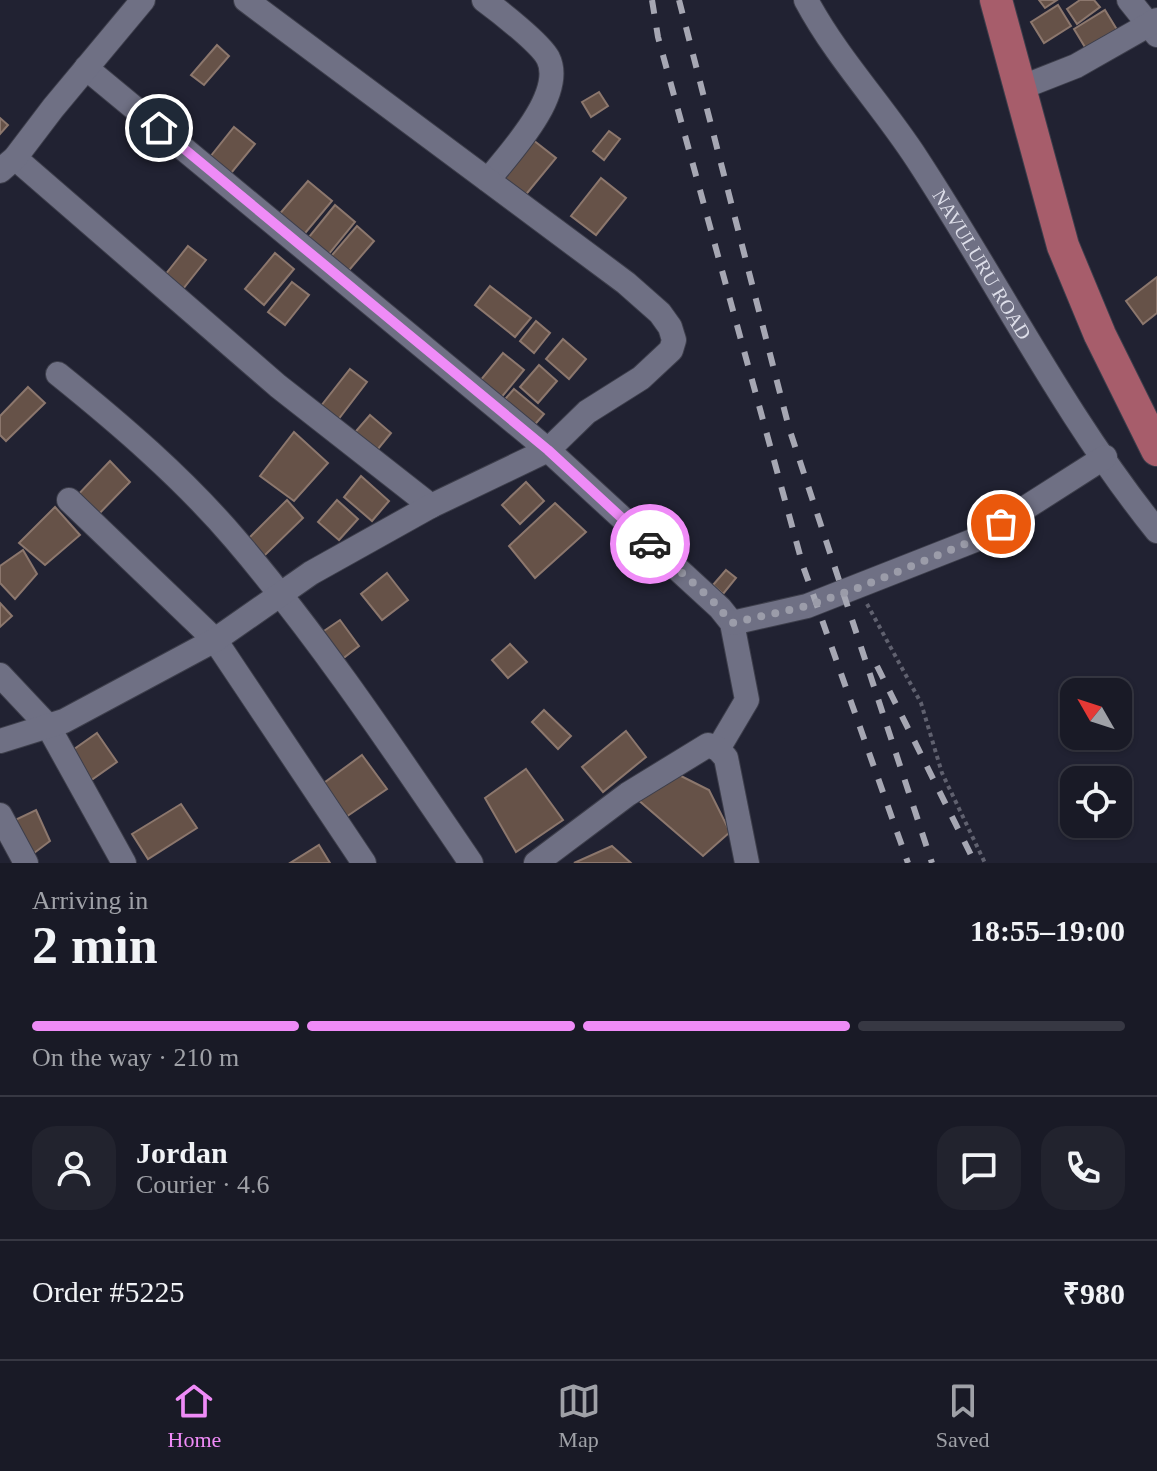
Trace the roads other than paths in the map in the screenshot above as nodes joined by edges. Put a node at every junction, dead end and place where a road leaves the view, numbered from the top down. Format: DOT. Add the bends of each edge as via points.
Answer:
graph roads {
  1 [pos="143,0"];
  2 [pos="246,0"];
  3 [pos="484,0"];
  4 [pos="806,0"];
  5 [pos="996,0"];
  6 [pos="1129,0"];
  7 [pos="1154,26"];
  8 [pos="86,68"];
  9 [pos="1020,88"];
  10 [pos="8,165"];
  11 [pos="488,180"];
  12 [pos="58,374"];
  13 [pos="548,450"];
  14 [pos="1157,450"];
  15 [pos="1105,457"];
  16 [pos="69,500"];
  17 [pos="431,506"];
  18 [pos="1157,531"];
  19 [pos="281,596"];
  20 [pos="732,623"];
  21 [pos="215,640"];
  22 [pos="0,675"];
  23 [pos="48,726"];
  24 [pos="0,741"];
  25 [pos="718,749"];
  26 [pos="0,815"];
  27 [pos="26,863"];
  28 [pos="124,863"];
  29 [pos="364,863"];
  30 [pos="471,863"];
  31 [pos="536,863"];
  32 [pos="747,863"];
  1 -- 8 [label="street"];
  2 -- 11 [label="street"];
  3 -- 11 [label="street" via="546,54 551,67 542,108"];
  4 -- 15 [label="street, NAVULURU ROAD" via="823,32 916,157"];
  5 -- 9 [label="main road"];
  6 -- 7 [label="street"];
  7 -- 9 [label="street"];
  8 -- 10 [label="street"];
  8 -- 13 [label="street"];
  9 -- 14 [label="main road" via="1063,246"];
  10 -- 17 [label="street"];
  11 -- 13 [label="street" via="626,283 660,313 674,340 663,360 587,412"];
  12 -- 19 [label="street" via="189,490"];
  13 -- 17 [label="street"];
  13 -- 20 [label="street"];
  15 -- 18 [label="street, NAVULURU ROAD"];
  15 -- 20 [label="street" via="975,540 807,606"];
  16 -- 21 [label="street"];
  17 -- 19 [label="street" via="311,573"];
  19 -- 21 [label="street"];
  19 -- 30 [label="street"];
  20 -- 25 [label="street" via="747,700"];
  21 -- 23 [label="street"];
  21 -- 29 [label="street"];
  22 -- 23 [label="street"];
  23 -- 24 [label="street"];
  23 -- 28 [label="street"];
  25 -- 31 [label="street" via="708,745 628,794"];
  25 -- 32 [label="street" via="726,758"];
  26 -- 27 [label="street"];
}
